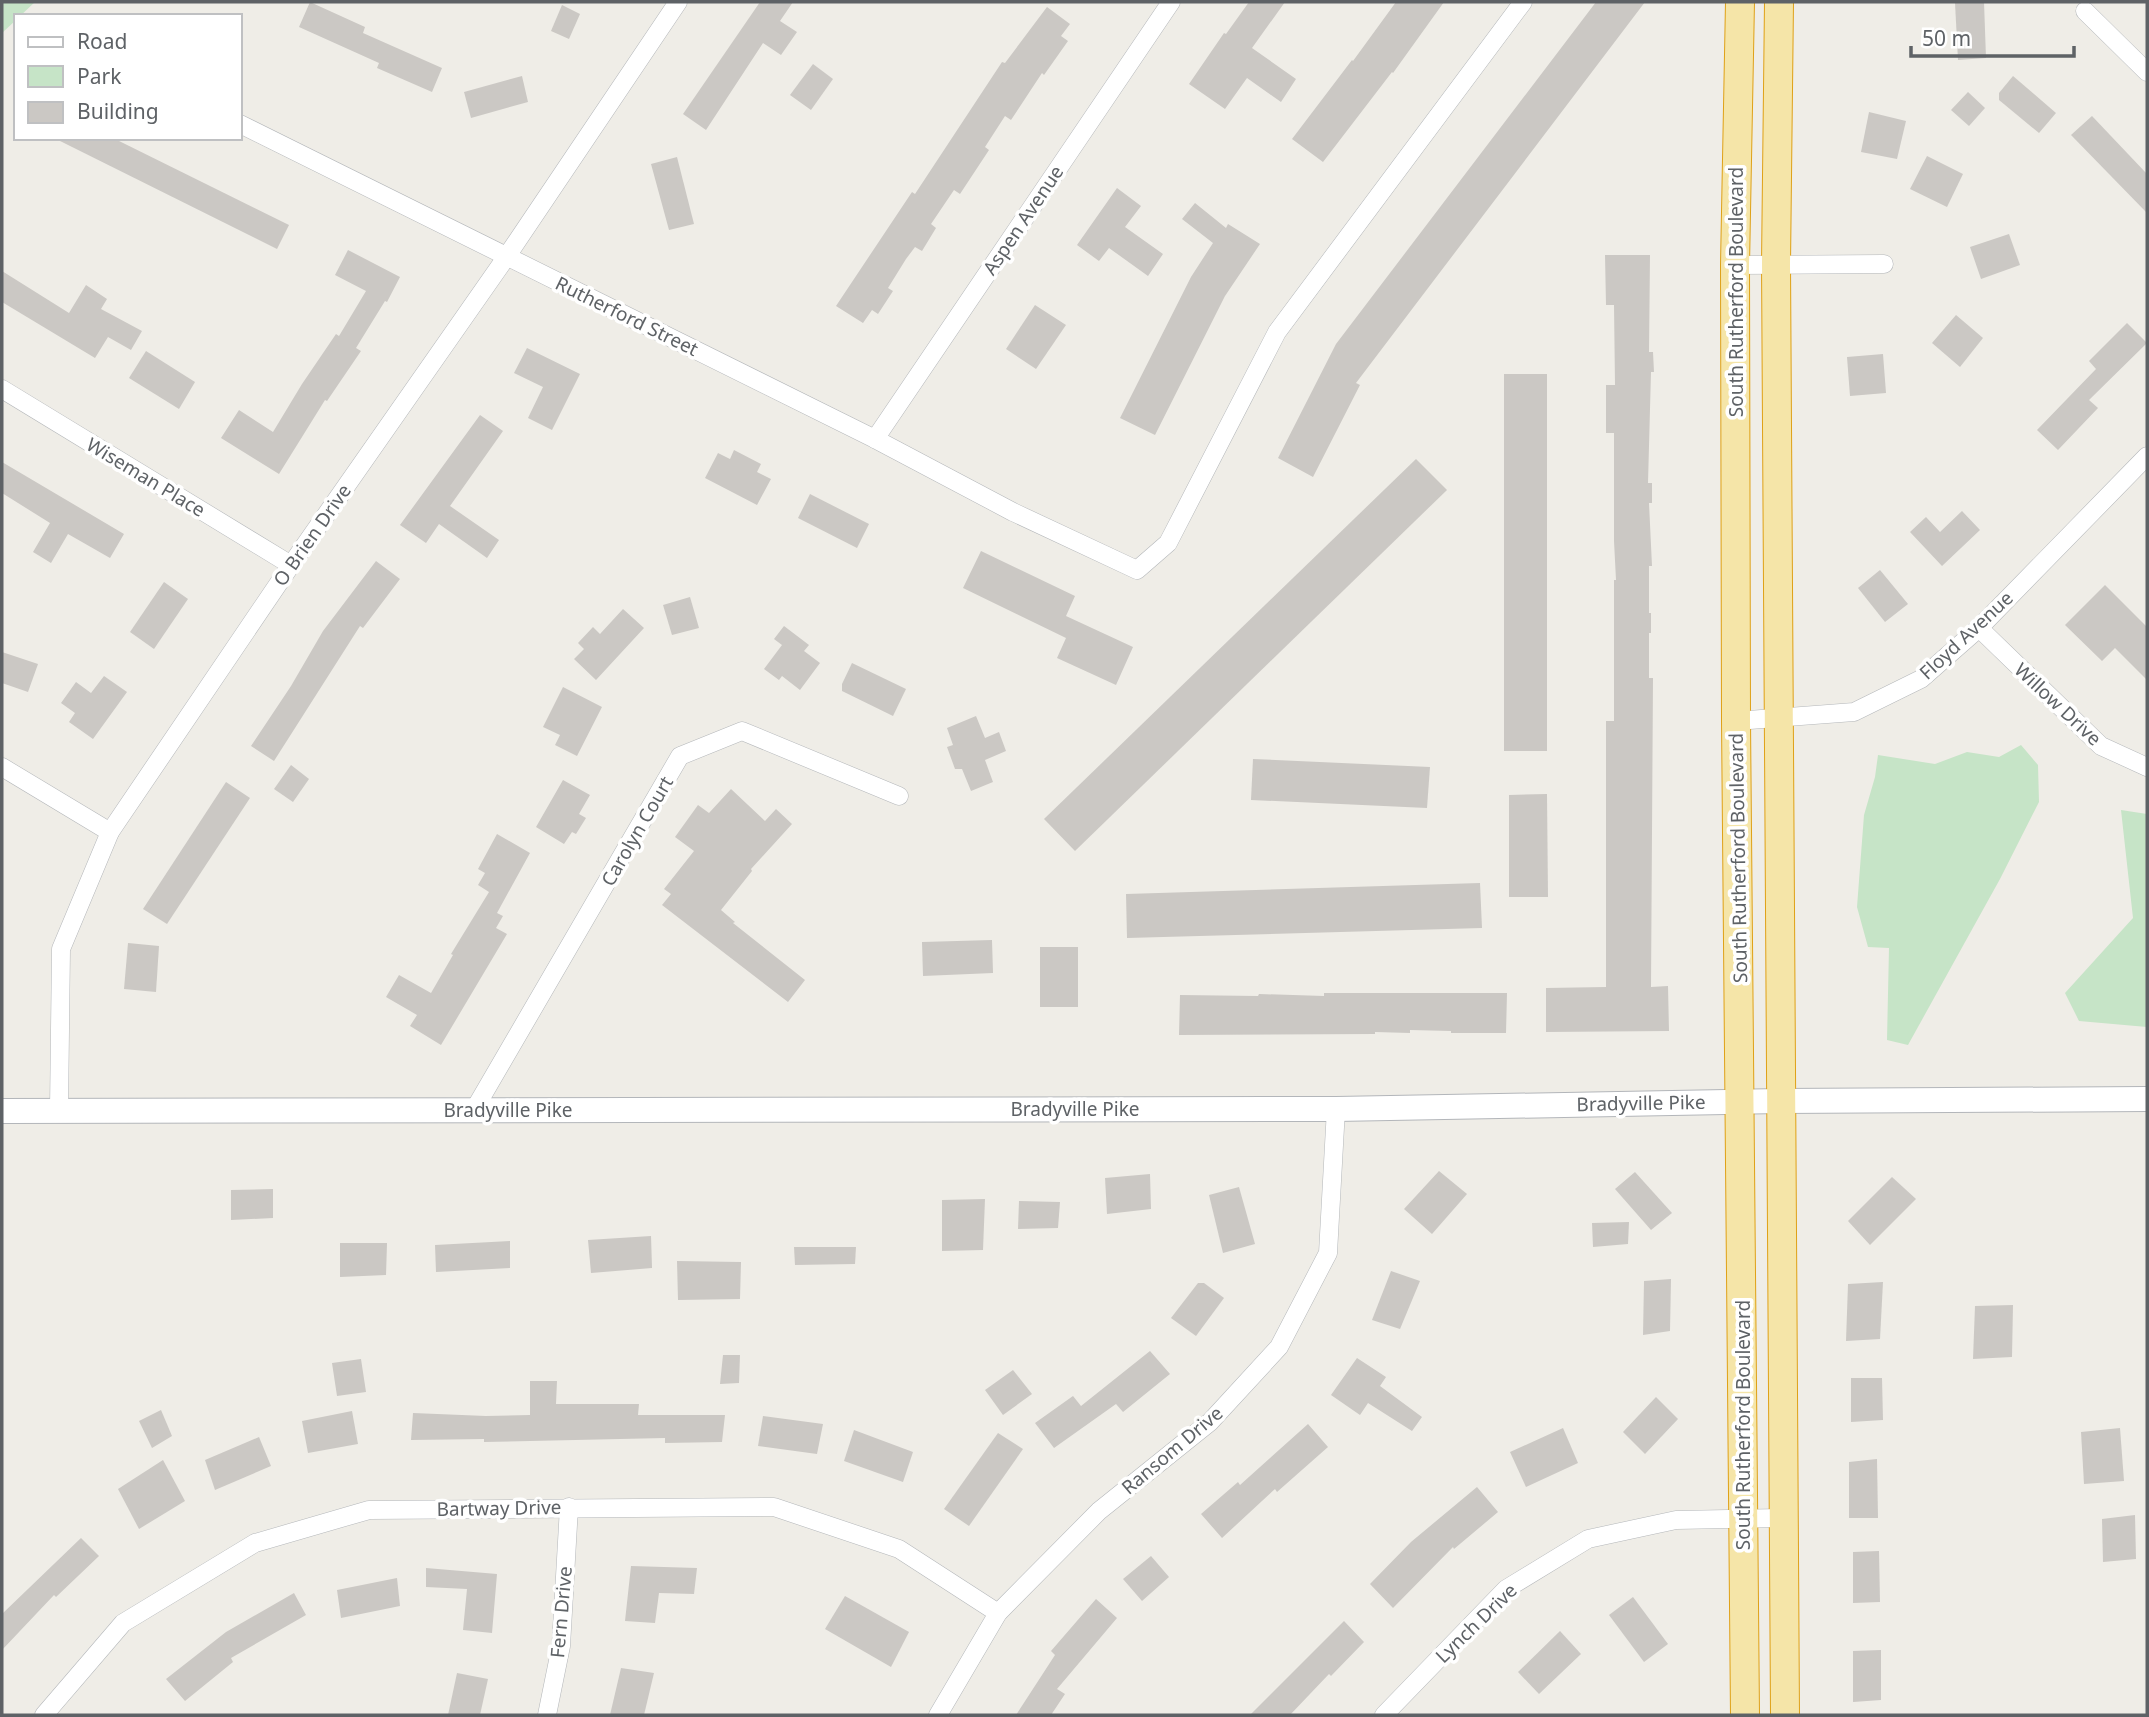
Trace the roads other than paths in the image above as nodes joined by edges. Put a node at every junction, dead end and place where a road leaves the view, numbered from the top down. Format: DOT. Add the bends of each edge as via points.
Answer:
graph roads {
  1 [pos="678,2"];
  2 [pos="1171,2"];
  3 [pos="1522,2"];
  4 [pos="1740,2"];
  5 [pos="1779,2"];
  6 [pos="2085,11"];
  7 [pos="2147,72"];
  8 [pos="242,125"];
  9 [pos="507,256"];
  10 [pos="1776,264"];
  11 [pos="1884,264"];
  12 [pos="1735,265"];
  13 [pos="2,389"];
  14 [pos="875,439"];
  15 [pos="2147,456"];
  16 [pos="291,565"];
  17 [pos="1979,628"];
  18 [pos="1779,719"];
  19 [pos="1737,721"];
  20 [pos="2,767"];
  21 [pos="2147,767"];
  22 [pos="899,796"];
  23 [pos="110,832"];
  24 [pos="2147,1099"];
  25 [pos="1741,1101"];
  26 [pos="1782,1101"];
  27 [pos="1336,1109"];
  28 [pos="59,1110"];
  29 [pos="2,1111"];
  30 [pos="474,1111"];
  31 [pos="569,1507"];
  32 [pos="1743,1518"];
  33 [pos="1785,1518"];
  34 [pos="998,1613"];
  35 [pos="44,1715"];
  36 [pos="547,1715"];
  37 [pos="938,1715"];
  38 [pos="1384,1715"];
  39 [pos="1745,1715"];
  40 [pos="1785,1715"];
  1 -- 9 [label="street, O Brien Drive"];
  2 -- 14 [label="street, Aspen Avenue"];
  3 -- 14 [label="street, Rutherford Street" via="1277,332 1168,543 1137,570 1013,512"];
  4 -- 12 [label="highway, South Rutherford Boulevard"];
  5 -- 10 [label="highway, South Rutherford Boulevard"];
  6 -- 7 [label="street"];
  8 -- 9 [label="street, Rutherford Street"];
  9 -- 14 [label="street, Rutherford Street"];
  9 -- 16 [label="street, O Brien Drive"];
  10 -- 11 [label="street"];
  10 -- 12 [label="street"];
  10 -- 18 [label="highway, South Rutherford Boulevard"];
  12 -- 19 [label="highway, South Rutherford Boulevard"];
  13 -- 16 [label="street, Wiseman Place"];
  15 -- 17 [label="street, Floyd Avenue"];
  16 -- 23 [label="street, O Brien Drive"];
  17 -- 18 [label="street, Floyd Avenue" via="1921,679 1854,712"];
  17 -- 21 [label="street, Willow Drive" via="2101,746"];
  18 -- 19 [label="street, Floyd Avenue"];
  18 -- 26 [label="highway, South Rutherford Boulevard"];
  19 -- 25 [label="highway, South Rutherford Boulevard"];
  20 -- 23 [label="street"];
  22 -- 30 [label="street, Carolyn Court" via="743,731 680,756"];
  23 -- 28 [label="street, O Brien Drive" via="61,950"];
  24 -- 26 [label="main road, Bradyville Pike"];
  25 -- 26 [label="main road, Bradyville Pike"];
  25 -- 27 [label="main road, Bradyville Pike"];
  25 -- 32 [label="highway, South Rutherford Boulevard"];
  26 -- 33 [label="highway, South Rutherford Boulevard"];
  27 -- 30 [label="main road, Bradyville Pike"];
  27 -- 34 [label="street, Ransom Drive" via="1328,1253 1279,1347 1210,1422 1099,1511"];
  28 -- 29 [label="main road, Bradyville Pike"];
  28 -- 30 [label="main road, Bradyville Pike"];
  31 -- 34 [label="street, Bartway Drive" via="774,1507 899,1549"];
  31 -- 35 [label="street, Bartway Drive" via="369,1510 255,1543 123,1623"];
  31 -- 36 [label="street, Fern Drive" via="561,1646"];
  32 -- 33 [label="street, Lynch Drive"];
  32 -- 38 [label="street, Lynch Drive" via="1676,1520 1588,1539 1506,1589"];
  32 -- 39 [label="highway, South Rutherford Boulevard"];
  33 -- 40 [label="highway, South Rutherford Boulevard"];
  34 -- 37 [label="street, Ransom Drive"];
}
